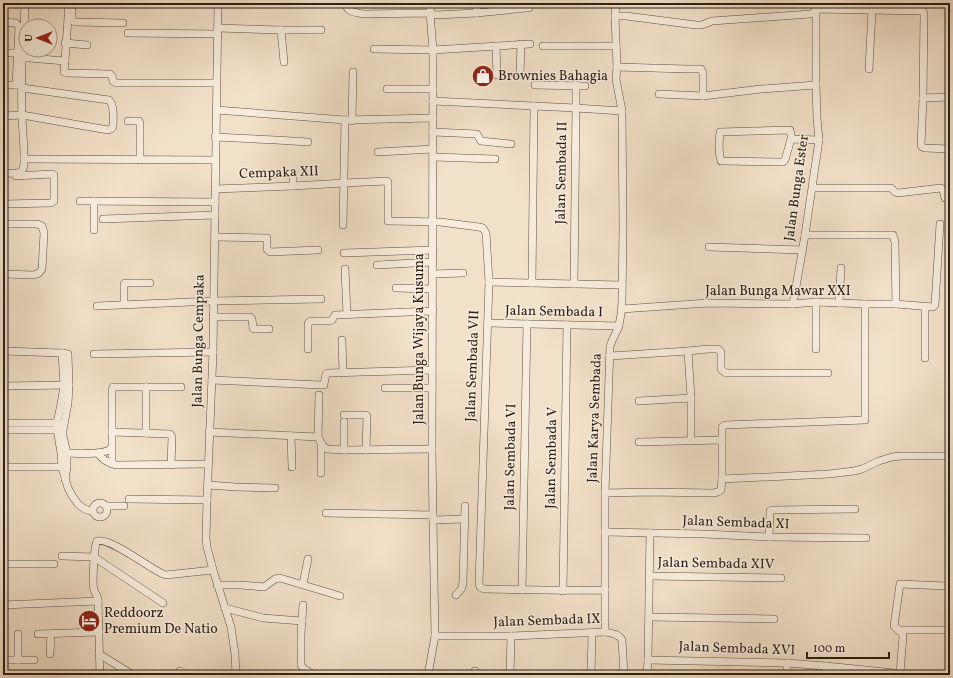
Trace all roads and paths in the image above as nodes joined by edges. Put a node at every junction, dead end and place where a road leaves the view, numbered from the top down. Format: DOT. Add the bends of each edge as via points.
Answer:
graph roads {
  1 [pos="25,3"];
  2 [pos="69,3"];
  3 [pos="72,3"];
  4 [pos="218,3"];
  5 [pos="345,3"];
  6 [pos="431,3"];
  7 [pos="476,3"];
  8 [pos="530,3"];
  9 [pos="616,3"];
  10 [pos="816,6"];
  11 [pos="872,10"];
  12 [pos="430,13"];
  13 [pos="477,13"];
  14 [pos="615,16"];
  15 [pos="24,18"];
  16 [pos="3,22"];
  17 [pos="123,23"];
  18 [pos="18,25"];
  19 [pos="282,30"];
  20 [pos="321,30"];
  21 [pos="218,31"];
  22 [pos="128,33"];
  23 [pos="65,43"];
  24 [pos="521,44"];
  25 [pos="530,44"];
  26 [pos="87,45"];
  27 [pos="496,46"];
  28 [pos="543,46"];
  29 [pos="616,46"];
  30 [pos="374,49"];
  31 [pos="433,50"];
  32 [pos="3,53"];
  33 [pos="18,56"];
  34 [pos="20,58"];
  35 [pos="29,58"];
  36 [pos="64,61"];
  37 [pos="284,62"];
  38 [pos="617,66"];
  39 [pos="869,69"];
  40 [pos="353,72"];
  41 [pos="497,75"];
  42 [pos="520,75"];
  43 [pos="216,83"];
  44 [pos="3,85"];
  45 [pos="535,85"];
  46 [pos="576,85"];
  47 [pos="816,85"];
  48 [pos="20,86"];
  49 [pos="585,86"];
  50 [pos="387,89"];
  51 [pos="433,89"];
  52 [pos="658,94"];
  53 [pos="703,96"];
  54 [pos="950,97"];
  55 [pos="923,98"];
  56 [pos="433,101"];
  57 [pos="534,106"];
  58 [pos="576,108"];
  59 [pos="216,110"];
  60 [pos="622,110"];
  61 [pos="22,115"];
  62 [pos="3,116"];
  63 [pos="433,118"];
  64 [pos="348,120"];
  65 [pos="128,121"];
  66 [pos="433,132"];
  67 [pos="215,137"];
  68 [pos="791,139"];
  69 [pos="819,140"];
  70 [pos="308,142"];
  71 [pos="511,144"];
  72 [pos="950,149"];
  73 [pos="378,152"];
  74 [pos="433,153"];
  75 [pos="24,159"];
  76 [pos="495,159"];
  77 [pos="140,160"];
  78 [pos="215,160"];
  79 [pos="3,173"];
  80 [pos="266,174"];
  81 [pos="3,176"];
  82 [pos="344,182"];
  83 [pos="293,186"];
  84 [pos="813,188"];
  85 [pos="215,189"];
  86 [pos="945,198"];
  87 [pos="80,201"];
  88 [pos="94,201"];
  89 [pos="215,202"];
  90 [pos="3,204"];
  91 [pos="215,215"];
  92 [pos="103,219"];
  93 [pos="432,222"];
  94 [pos="3,224"];
  95 [pos="940,224"];
  96 [pos="342,225"];
  97 [pos="94,230"];
  98 [pos="805,236"];
  99 [pos="215,237"];
  100 [pos="709,247"];
  101 [pos="318,250"];
  102 [pos="432,250"];
  103 [pos="802,250"];
  104 [pos="344,253"];
  105 [pos="433,262"];
  106 [pos="377,265"];
  107 [pos="841,268"];
  108 [pos="345,269"];
  109 [pos="463,273"];
  110 [pos="3,274"];
  111 [pos="433,274"];
  112 [pos="489,282"];
  113 [pos="150,283"];
  114 [pos="532,283"];
  115 [pos="574,284"];
  116 [pos="622,285"];
  117 [pos="396,288"];
  118 [pos="432,289"];
  119 [pos="321,299"];
  120 [pos="213,301"];
  121 [pos="816,302"];
  122 [pos="839,303"];
  123 [pos="124,304"];
  124 [pos="793,304"];
  125 [pos="865,304"];
  126 [pos="896,304"];
  127 [pos="97,306"];
  128 [pos="925,307"];
  129 [pos="622,309"];
  130 [pos="433,311"];
  131 [pos="347,314"];
  132 [pos="213,317"];
  133 [pos="488,323"];
  134 [pos="527,324"];
  135 [pos="567,325"];
  136 [pos="619,326"];
  137 [pos="269,329"];
  138 [pos="342,340"];
  139 [pos="308,348"];
  140 [pos="816,348"];
  141 [pos="688,351"];
  142 [pos="3,352"];
  143 [pos="213,352"];
  144 [pos="94,354"];
  145 [pos="610,356"];
  146 [pos="925,358"];
  147 [pos="432,370"];
  148 [pos="343,373"];
  149 [pos="828,373"];
  150 [pos="212,380"];
  151 [pos="67,385"];
  152 [pos="3,386"];
  153 [pos="146,387"];
  154 [pos="181,387"];
  155 [pos="385,388"];
  156 [pos="432,388"];
  157 [pos="319,395"];
  158 [pos="691,398"];
  159 [pos="639,401"];
  160 [pos="3,424"];
  161 [pos="60,426"];
  162 [pos="3,430"];
  163 [pos="112,432"];
  164 [pos="209,432"];
  165 [pos="146,433"];
  166 [pos="291,436"];
  167 [pos="319,440"];
  168 [pos="722,440"];
  169 [pos="691,441"];
  170 [pos="639,442"];
  171 [pos="111,448"];
  172 [pos="432,449"];
  173 [pos="344,450"];
  174 [pos="366,450"];
  175 [pos="64,453"];
  176 [pos="94,453"];
  177 [pos="946,456"];
  178 [pos="112,464"];
  179 [pos="208,464"];
  180 [pos="171,465"];
  181 [pos="3,467"];
  182 [pos="65,467"];
  183 [pos="292,468"];
  184 [pos="321,473"];
  185 [pos="722,479"];
  186 [pos="208,485"];
  187 [pos="275,488"];
  188 [pos="605,493"];
  189 [pos="129,499"];
  190 [pos="207,500"];
  191 [pos="106,506"];
  192 [pos="124,506"];
  193 [pos="465,506"];
  194 [pos="855,508"];
  195 [pos="92,511"];
  196 [pos="326,514"];
  197 [pos="433,517"];
  198 [pos="464,519"];
  199 [pos="605,532"];
  200 [pos="650,533"];
  201 [pos="769,537"];
  202 [pos="866,538"];
  203 [pos="62,556"];
  204 [pos="94,557"];
  205 [pos="308,559"];
  206 [pos="3,564"];
  207 [pos="54,564"];
  208 [pos="213,570"];
  209 [pos="650,576"];
  210 [pos="781,578"];
  211 [pos="303,584"];
  212 [pos="217,585"];
  213 [pos="946,586"];
  214 [pos="522,590"];
  215 [pos="605,590"];
  216 [pos="563,591"];
  217 [pos="456,595"];
  218 [pos="340,596"];
  219 [pos="98,601"];
  220 [pos="163,603"];
  221 [pos="3,605"];
  222 [pos="303,605"];
  223 [pos="225,608"];
  224 [pos="649,617"];
  225 [pos="774,619"];
  226 [pos="302,621"];
  227 [pos="898,630"];
  228 [pos="944,630"];
  229 [pos="99,632"];
  230 [pos="605,632"];
  231 [pos="592,633"];
  232 [pos="18,634"];
  233 [pos="38,634"];
  234 [pos="51,634"];
  235 [pos="435,636"];
  236 [pos="511,636"];
  237 [pos="50,654"];
  238 [pos="100,654"];
  239 [pos="3,660"];
  240 [pos="18,660"];
  241 [pos="34,660"];
  242 [pos="648,660"];
  243 [pos="787,663"];
  244 [pos="826,666"];
  245 [pos="898,674"];
  246 [pos="100,675"];
  247 [pos="133,675"];
  248 [pos="236,675"];
  249 [pos="314,675"];
  250 [pos="428,675"];
  251 [pos="510,675"];
  252 [pos="591,675"];
  253 [pos="624,675"];
  254 [pos="647,675"];
  255 [pos="787,675"];
  256 [pos="825,675"];
  257 [pos="914,675"];
  1 -- 15 [label="street"];
  2 -- 23 [label="street"];
  3 -- 17 [label="street" via="72,20 75,22"];
  4 -- 21 [label="street, Jalan Bunga Cempaka"];
  5 -- 12 [label="street" via="348,9 363,14"];
  6 -- 12 [label="street, Jalan Bunga Wijaya Kusuma"];
  7 -- 13 [label="street"];
  8 -- 13 [label="street" via="529,8"];
  9 -- 14 [label="street, Jalan Karya Sembada"];
  10 -- 11 [label="street"];
  10 -- 14 [label="street" via="810,14 712,21 702,25"];
  10 -- 47 [label="street, Jalan Bunga Ester"];
  11 -- 39 [label="street"];
  11 -- 55 [label="street" via="924,12"];
  12 -- 13 [label="street"];
  12 -- 31 [label="street, Jalan Bunga Wijaya Kusuma"];
  14 -- 29 [label="street, Jalan Karya Sembada"];
  16 -- 18 [label="street"];
  19 -- 20 [label="street"];
  19 -- 21 [label="street"];
  19 -- 37 [label="street"];
  21 -- 22 [label="street"];
  21 -- 43 [label="street, Jalan Bunga Cempaka"];
  23 -- 26 [label="street"];
  23 -- 36 [label="street"];
  24 -- 25 [label="street"];
  24 -- 27 [label="street"];
  24 -- 42 [label="street"];
  27 -- 31 [label="street"];
  27 -- 41 [label="street"];
  28 -- 29 [label="street"];
  29 -- 38 [label="street, Jalan Karya Sembada"];
  30 -- 31 [label="street"];
  31 -- 51 [label="street, Jalan Bunga Wijaya Kusuma"];
  32 -- 33 [label="street"];
  34 -- 48 [label="street"];
  35 -- 36 [label="street"];
  36 -- 43 [label="street" via="66,73 110,74 116,83"];
  38 -- 53 [label="street" via="701,69"];
  38 -- 60 [label="street, Jalan Karya Sembada" via="616,79"];
  40 -- 64 [label="street"];
  43 -- 59 [label="street, Jalan Bunga Cempaka"];
  44 -- 48 [label="street"];
  45 -- 46 [label="street"];
  46 -- 49 [label="street"];
  46 -- 58 [label="street"];
  47 -- 53 [label="street"];
  47 -- 69 [label="street, Jalan Bunga Ester"];
  48 -- 61 [label="street"];
  48 -- 61 [label="street" via="109,100 113,106 113,127 108,130"];
  50 -- 51 [label="street"];
  51 -- 56 [label="street, Jalan Bunga Wijaya Kusuma"];
  52 -- 53 [label="street"];
  54 -- 55 [label="street"];
  55 -- 72 [label="street" via="922,146"];
  56 -- 57 [label="street"];
  56 -- 63 [label="street, Jalan Bunga Wijaya Kusuma"];
  57 -- 58 [label="street"];
  57 -- 114 [label="street"];
  58 -- 60 [label="street, Jalan Sembada II"];
  58 -- 115 [label="street, Jalan Sembada II"];
  59 -- 64 [label="street"];
  59 -- 67 [label="street, Jalan Bunga Cempaka"];
  60 -- 116 [label="street, Jalan Karya Sembada"];
  61 -- 62 [label="street"];
  61 -- 75 [label="street"];
  63 -- 64 [label="street"];
  63 -- 66 [label="street, Jalan Bunga Wijaya Kusuma"];
  64 -- 82 [label="street"];
  65 -- 77 [label="street" via="140,123"];
  66 -- 71 [label="street" via="477,134 481,141"];
  66 -- 74 [label="street, Jalan Bunga Wijaya Kusuma"];
  67 -- 70 [label="street"];
  67 -- 78 [label="street, Jalan Bunga Cempaka"];
  68 -- 68 [label="street" via="783,162 720,159 720,132 790,130"];
  68 -- 69 [label="street"];
  69 -- 84 [label="street, Jalan Bunga Ester"];
  73 -- 74 [label="street"];
  74 -- 76 [label="street"];
  74 -- 93 [label="street, Jalan Bunga Wijaya Kusuma"];
  75 -- 77 [label="street"];
  75 -- 79 [label="street" via="24,168 21,171"];
  77 -- 78 [label="street"];
  78 -- 85 [label="street, Jalan Bunga Cempaka"];
  80 -- 83 [label="street" via="292,174"];
  81 -- 90 [label="street" via="52,174 55,178 53,202"];
  82 -- 83 [label="street, Cempaka XII"];
  82 -- 93 [label="street, Cempaka XII" via="387,181 388,221"];
  82 -- 96 [label="street"];
  83 -- 85 [label="street, Cempaka XII"];
  84 -- 86 [label="street" via="892,188 898,193 941,188"];
  84 -- 98 [label="street, Jalan Bunga Ester"];
  85 -- 89 [label="street, Jalan Bunga Cempaka"];
  87 -- 88 [label="street"];
  88 -- 89 [label="street"];
  88 -- 97 [label="street"];
  89 -- 91 [label="street, Jalan Bunga Cempaka"];
  91 -- 92 [label="street"];
  91 -- 99 [label="street, Jalan Bunga Cempaka"];
  93 -- 102 [label="street, Jalan Bunga Wijaya Kusuma"];
  93 -- 112 [label="street, Jalan Sembada VII" via="483,228 486,233"];
  94 -- 110 [label="street" via="39,224 44,233 42,269 39,273"];
  95 -- 128 [label="street, Jalan Bunga Mawar XXI" via="935,305"];
  98 -- 103 [label="street, Jalan Bunga Ester"];
  98 -- 126 [label="street" via="893,235"];
  99 -- 101 [label="street" via="266,238 267,249 270,252"];
  99 -- 120 [label="street, Jalan Bunga Cempaka"];
  100 -- 103 [label="street"];
  102 -- 104 [label="street"];
  102 -- 105 [label="street, Jalan Bunga Wijaya Kusuma"];
  103 -- 124 [label="street, Jalan Bunga Ester"];
  105 -- 106 [label="street"];
  105 -- 111 [label="street, Jalan Bunga Wijaya Kusuma"];
  107 -- 122 [label="street"];
  108 -- 131 [label="street"];
  109 -- 111 [label="street"];
  111 -- 118 [label="street, Jalan Bunga Wijaya Kusuma"];
  112 -- 114 [label="street"];
  112 -- 133 [label="street, Jalan Sembada VII"];
  113 -- 123 [label="street" via="125,283"];
  114 -- 115 [label="street"];
  115 -- 116 [label="street"];
  116 -- 129 [label="street, Jalan Karya Sembada"];
  117 -- 118 [label="street"];
  118 -- 130 [label="street, Jalan Bunga Wijaya Kusuma"];
  119 -- 120 [label="street"];
  120 -- 123 [label="street"];
  120 -- 132 [label="street, Jalan Bunga Cempaka"];
  121 -- 122 [label="street, Jalan Bunga Mawar XXI"];
  121 -- 124 [label="street, Jalan Bunga Mawar XXI"];
  121 -- 140 [label="street"];
  122 -- 125 [label="street, Jalan Bunga Mawar XXI"];
  123 -- 127 [label="street"];
  124 -- 129 [label="street, Jalan Bunga Mawar XXI" via="708,303"];
  125 -- 126 [label="street, Jalan Bunga Mawar XXI"];
  125 -- 168 [label="street" via="865,420 725,426 722,428"];
  126 -- 128 [label="street, Jalan Bunga Mawar XXI"];
  128 -- 146 [label="street"];
  129 -- 136 [label="street, Jalan Karya Sembada"];
  130 -- 131 [label="street"];
  130 -- 147 [label="street, Jalan Bunga Wijaya Kusuma"];
  131 -- 139 [label="street" via="335,315 330,321 309,322"];
  132 -- 137 [label="street" via="250,317 254,329"];
  132 -- 143 [label="street, Jalan Bunga Cempaka"];
  133 -- 134 [label="street, Jalan Sembada I"];
  133 -- 214 [label="street, Jalan Sembada VII" via="479,583 484,589"];
  134 -- 135 [label="street, Jalan Sembada I"];
  134 -- 214 [label="street, Jalan Sembada VI"];
  135 -- 136 [label="street, Jalan Sembada I"];
  135 -- 216 [label="street, Jalan Sembada V"];
  136 -- 145 [label="street, Jalan Karya Sembada" via="611,340"];
  138 -- 148 [label="street"];
  141 -- 145 [label="street"];
  141 -- 149 [label="street" via="708,348 720,350 721,368 726,373"];
  141 -- 158 [label="street"];
  142 -- 151 [label="street" via="62,353"];
  143 -- 144 [label="street"];
  143 -- 150 [label="street, Jalan Bunga Cempaka"];
  145 -- 188 [label="street, Jalan Karya Sembada"];
  147 -- 148 [label="street"];
  147 -- 156 [label="street, Jalan Bunga Wijaya Kusuma"];
  148 -- 150 [label="street" via="327,373 324,385"];
  150 -- 164 [label="street, Jalan Bunga Cempaka"];
  151 -- 152 [label="street"];
  151 -- 161 [label="street" via="61,404"];
  153 -- 154 [label="street"];
  153 -- 163 [label="street" via="113,387"];
  153 -- 165 [label="street"];
  155 -- 156 [label="street"];
  156 -- 172 [label="street, Jalan Bunga Wijaya Kusuma"];
  157 -- 167 [label="street"];
  158 -- 159 [label="street"];
  158 -- 169 [label="street"];
  160 -- 161 [label="street"];
  161 -- 162 [label="street"];
  161 -- 175 [label="street"];
  163 -- 165 [label="street"];
  163 -- 171 [label="street"];
  164 -- 166 [label="street"];
  164 -- 179 [label="street, Jalan Bunga Cempaka"];
  165 -- 180 [label="street" via="171,435"];
  166 -- 167 [label="street"];
  166 -- 183 [label="street"];
  167 -- 173 [label="street" via="326,449"];
  167 -- 184 [label="street"];
  168 -- 169 [label="street"];
  168 -- 185 [label="street"];
  169 -- 170 [label="street"];
  171 -- 176 [label="street" via="109,451"];
  171 -- 178 [label="street"];
  172 -- 174 [label="street"];
  172 -- 197 [label="street, Jalan Bunga Wijaya Kusuma"];
  173 -- 174 [label="street"];
  173 -- 174 [label="street" via="344,418 366,415"];
  175 -- 176 [label="street"];
  175 -- 182 [label="street"];
  176 -- 178 [label="street"];
  177 -- 185 [label="street" via="892,457 862,469 829,474"];
  178 -- 180 [label="street"];
  179 -- 180 [label="street"];
  179 -- 186 [label="street, Jalan Bunga Cempaka"];
  181 -- 182 [label="street"];
  182 -- 195 [label="street" via="68,488 78,504"];
  185 -- 188 [label="street" via="721,490 713,493"];
  186 -- 187 [label="street"];
  186 -- 190 [label="street, Jalan Bunga Cempaka"];
  188 -- 199 [label="street, Jalan Karya Sembada"];
  189 -- 190 [label="street"];
  190 -- 208 [label="street, Jalan Bunga Cempaka" via="207,543"];
  191 -- 192 [label="street"];
  191 -- 195 [label="street" via="102,503 96,504"];
  191 -- 195 [label="street" via="107,512 102,517 96,516"];
  193 -- 198 [label="street"];
  194 -- 201 [label="street" via="772,510"];
  196 -- 197 [label="street"];
  197 -- 198 [label="street"];
  197 -- 235 [label="street, Jalan Bunga Wijaya Kusuma"];
  198 -- 217 [label="street" via="463,582"];
  199 -- 200 [label="street, Jalan Sembada XI"];
  199 -- 215 [label="street, Jalan Karya Sembada"];
  200 -- 201 [label="street, Jalan Sembada XI"];
  200 -- 209 [label="street"];
  201 -- 202 [label="street, Jalan Sembada XI"];
  203 -- 204 [label="street"];
  204 -- 208 [label="street" via="95,544 101,540 122,549 166,575"];
  204 -- 219 [label="street" via="94,588"];
  204 -- 220 [label="street"];
  205 -- 211 [label="street"];
  206 -- 207 [label="street"];
  208 -- 212 [label="street, Jalan Bunga Cempaka"];
  209 -- 210 [label="street, Jalan Sembada XIV"];
  209 -- 224 [label="street"];
  211 -- 212 [label="street" via="277,578 264,587"];
  211 -- 218 [label="street"];
  212 -- 223 [label="street, Jalan Bunga Cempaka"];
  213 -- 227 [label="street" via="900,584 894,624"];
  214 -- 216 [label="street"];
  215 -- 216 [label="street"];
  215 -- 230 [label="street, Jalan Karya Sembada"];
  219 -- 221 [label="street"];
  219 -- 229 [label="street"];
  222 -- 226 [label="street"];
  223 -- 226 [label="street" via="263,618"];
  223 -- 248 [label="street, Jalan Bunga Cempaka" via="234,643"];
  224 -- 225 [label="street"];
  224 -- 242 [label="street"];
  226 -- 249 [label="street" via="301,665"];
  227 -- 228 [label="street"];
  227 -- 245 [label="street" via="903,636"];
  229 -- 234 [label="street"];
  229 -- 238 [label="street"];
  230 -- 231 [label="street, Jalan Sembada IX"];
  230 -- 253 [label="street, Jalan Sembada IX" via="621,637"];
  231 -- 236 [label="street, Jalan Sembada IX"];
  231 -- 252 [label="street"];
  232 -- 240 [label="street"];
  233 -- 234 [label="street"];
  234 -- 237 [label="street"];
  235 -- 236 [label="street, Jalan Sembada IX"];
  235 -- 250 [label="street, Jalan Bunga Wijaya Kusuma"];
  236 -- 251 [label="street"];
  238 -- 246 [label="street"];
  238 -- 247 [label="street"];
  239 -- 240 [label="street"];
  240 -- 241 [label="street"];
  242 -- 243 [label="street, Jalan Sembada XVI"];
  242 -- 254 [label="street"];
  243 -- 244 [label="street, Jalan Sembada XVI"];
  243 -- 255 [label="street"];
  244 -- 245 [label="street, Jalan Sembada XVI"];
  244 -- 256 [label="street"];
  245 -- 257 [label="street, Jalan Sembada XVI"];
}
